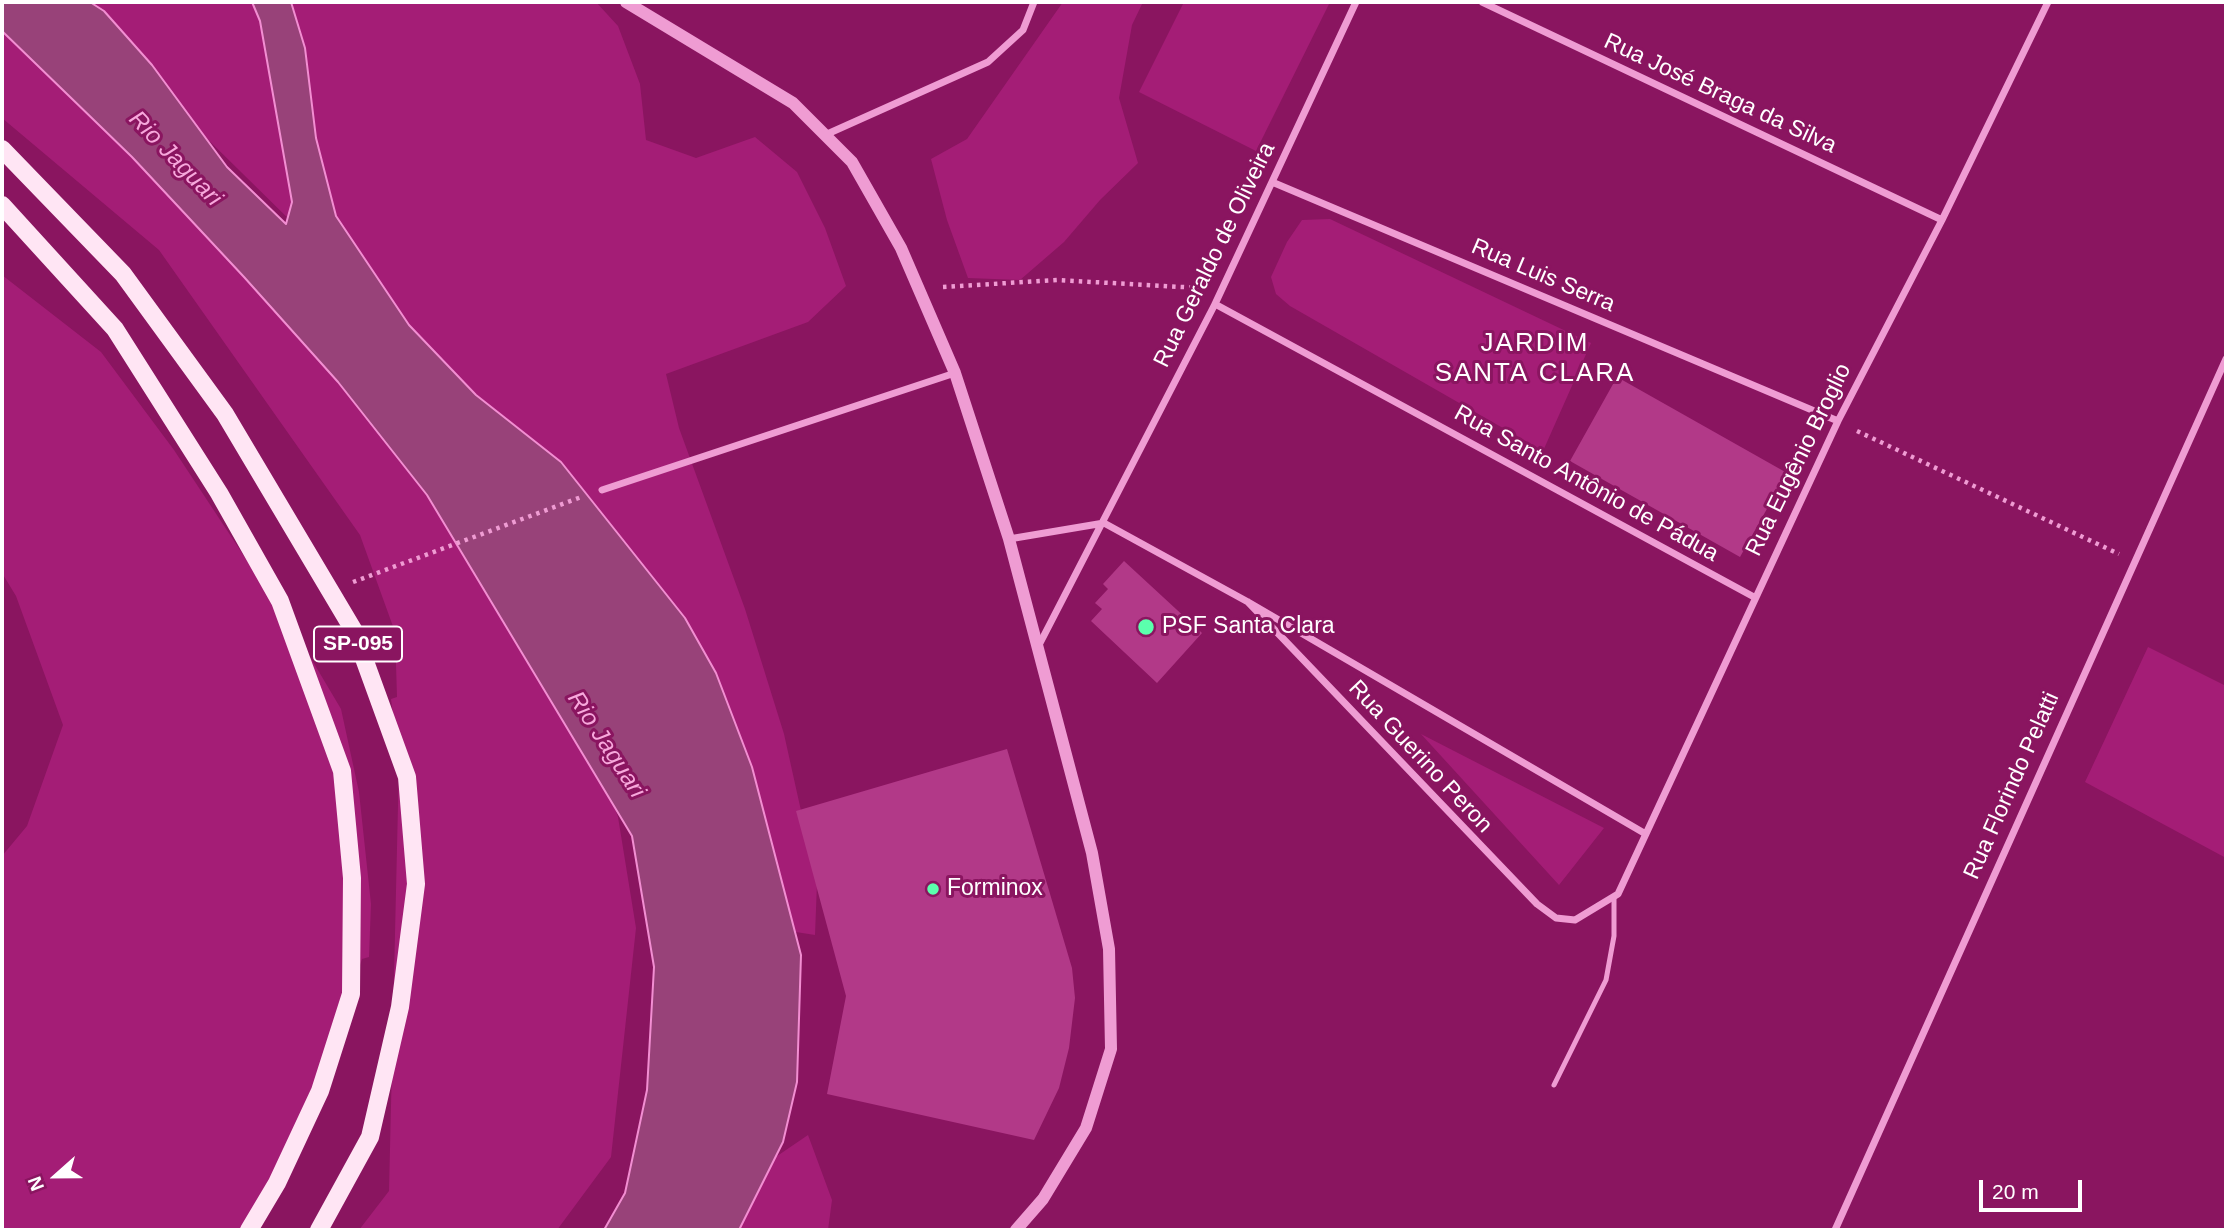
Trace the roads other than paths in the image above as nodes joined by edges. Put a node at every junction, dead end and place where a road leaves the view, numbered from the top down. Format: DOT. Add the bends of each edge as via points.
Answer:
graph roads {
  1 [pos="626,2"];
  2 [pos="1034,2"];
  3 [pos="1356,2"];
  4 [pos="1482,2"];
  5 [pos="2048,2"];
  6 [pos="825,135"];
  7 [pos="2,149"];
  8 [pos="1272,182"];
  9 [pos="2,205"];
  10 [pos="1942,220"];
  11 [pos="1215,304"];
  12 [pos="2226,359"];
  13 [pos="955,373"];
  14 [pos="1838,421"];
  15 [pos="602,490"];
  16 [pos="1104,523"];
  17 [pos="1009,539"];
  18 [pos="1754,597"];
  19 [pos="1248,602"];
  20 [pos="1038,646"];
  21 [pos="1644,833"];
  22 [pos="1614,898"];
  23 [pos="1554,1085"];
  24 [pos="249,1230"];
  25 [pos="319,1230"];
  26 [pos="1016,1230"];
  27 [pos="1835,1230"];
  1 -- 6 [label="street" via="793,103"];
  2 -- 6 [label="street" via="1023,30 988,62"];
  3 -- 8 [label="street, Rua Geraldo de Oliveira"];
  4 -- 10 [label="street, Rua José Braga da Silva"];
  5 -- 10 [label="street, Rua Eugênio Broglio"];
  6 -- 13 [label="street" via="852,162 901,248"];
  7 -- 25 [label="main road, SP-095" via="123,274 225,414 354,631 407,777 416,884 400,1007 369,1138"];
  8 -- 11 [label="street, Rua Geraldo de Oliveira"];
  8 -- 14 [label="street, Rua Luis Serra"];
  9 -- 24 [label="main road, SP-095" via="115,329 219,493 280,601 342,771 352,878 351,994 320,1091 277,1183"];
  10 -- 14 [label="street, Rua Eugênio Broglio"];
  11 -- 16 [label="street, Rua Geraldo de Oliveira"];
  11 -- 18 [label="street, Rua Santo Antônio de Pádua"];
  12 -- 27 [label="street, Rua Florindo Pelatti"];
  13 -- 15 [label="street"];
  13 -- 17 [label="street"];
  14 -- 18 [label="street, Rua Eugênio Broglio"];
  16 -- 17 [label="street"];
  16 -- 19 [label="street"];
  16 -- 20 [label="street, Rua Geraldo de Oliveira"];
  17 -- 20 [label="street"];
  18 -- 21 [label="street, Rua Eugênio Broglio"];
  19 -- 21 [label="street"];
  19 -- 22 [label="street, Rua Guerino Peron" via="1536,904 1556,918 1576,920"];
  20 -- 26 [label="street" via="1092,853 1110,949 1111,1049 1086,1128 1043,1199"];
  21 -- 22 [label="street, Rua Eugênio Broglio"];
  22 -- 23 [label="lane" via="1614,936 1606,980"];
}
